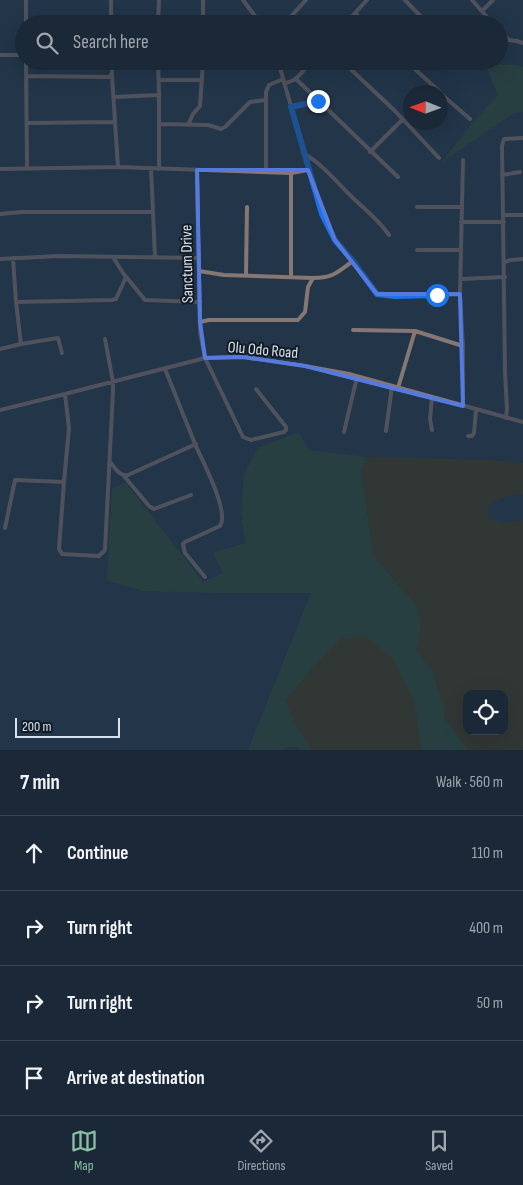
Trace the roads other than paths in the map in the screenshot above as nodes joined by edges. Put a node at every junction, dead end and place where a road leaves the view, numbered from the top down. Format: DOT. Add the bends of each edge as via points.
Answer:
graph roads {
  1 [pos="26,0"];
  2 [pos="111,0"];
  3 [pos="159,0"];
  4 [pos="203,0"];
  5 [pos="243,0"];
  6 [pos="306,0"];
  7 [pos="368,0"];
  8 [pos="405,0"];
  9 [pos="472,0"];
  10 [pos="494,0"];
  11 [pos="483,10"];
  12 [pos="355,13"];
  13 [pos="26,15"];
  14 [pos="111,15"];
  15 [pos="158,15"];
  16 [pos="203,15"];
  17 [pos="254,15"];
  18 [pos="292,15"];
  19 [pos="419,15"];
  20 [pos="487,15"];
  21 [pos="508,39"];
  22 [pos="523,44"];
  23 [pos="0,55"];
  24 [pos="15,55"];
  25 [pos="26,70"];
  26 [pos="112,70"];
  27 [pos="158,70"];
  28 [pos="202,70"];
  29 [pos="280,70"];
  30 [pos="304,70"];
  31 [pos="351,70"];
  32 [pos="416,70"];
  33 [pos="26,76"];
  34 [pos="112,76"];
  35 [pos="296,79"];
  36 [pos="159,80"];
  37 [pos="201,80"];
  38 [pos="283,81"];
  39 [pos="432,85"];
  40 [pos="159,95"];
  41 [pos="114,97"];
  42 [pos="265,100"];
  43 [pos="448,100"];
  44 [pos="318,101"];
  45 [pos="291,107"];
  46 [pos="402,120"];
  47 [pos="470,120"];
  48 [pos="115,122"];
  49 [pos="27,123"];
  50 [pos="160,124"];
  51 [pos="188,125"];
  52 [pos="523,138"];
  53 [pos="370,152"];
  54 [pos="303,153"];
  55 [pos="439,158"];
  56 [pos="463,160"];
  57 [pos="27,168"];
  58 [pos="118,168"];
  59 [pos="151,168"];
  60 [pos="0,169"];
  61 [pos="159,169"];
  62 [pos="197,170"];
  63 [pos="308,170"];
  64 [pos="266,172"];
  65 [pos="520,172"];
  66 [pos="291,173"];
  67 [pos="502,175"];
  68 [pos="398,177"];
  69 [pos="247,207"];
  70 [pos="418,207"];
  71 [pos="461,207"];
  72 [pos="153,212"];
  73 [pos="0,214"];
  74 [pos="523,214"];
  75 [pos="504,215"];
  76 [pos="461,222"];
  77 [pos="504,222"];
  78 [pos="389,235"];
  79 [pos="418,250"];
  80 [pos="461,250"];
  81 [pos="113,257"];
  82 [pos="155,257"];
  83 [pos="13,258"];
  84 [pos="198,258"];
  85 [pos="0,259"];
  86 [pos="523,259"];
  87 [pos="353,261"];
  88 [pos="505,262"];
  89 [pos="199,271"];
  90 [pos="246,275"];
  91 [pos="126,277"];
  92 [pos="291,277"];
  93 [pos="505,277"];
  94 [pos="313,278"];
  95 [pos="461,279"];
  96 [pos="460,294"];
  97 [pos="16,302"];
  98 [pos="200,302"];
  99 [pos="200,322"];
  100 [pos="353,330"];
  101 [pos="415,330"];
  102 [pos="105,339"];
  103 [pos="21,344"];
  104 [pos="463,346"];
  105 [pos="0,349"];
  106 [pos="62,353"];
  107 [pos="205,358"];
  108 [pos="165,369"];
  109 [pos="357,377"];
  110 [pos="113,382"];
  111 [pos="392,386"];
  112 [pos="398,388"];
  113 [pos="256,389"];
  114 [pos="65,394"];
  115 [pos="432,397"];
  116 [pos="463,406"];
  117 [pos="0,410"];
  118 [pos="476,410"];
  119 [pos="506,418"];
  120 [pos="523,422"];
  121 [pos="432,430"];
  122 [pos="386,431"];
  123 [pos="344,432"];
  124 [pos="468,436"];
  125 [pos="196,444"];
  126 [pos="111,463"];
  127 [pos="124,476"];
  128 [pos="64,482"];
  129 [pos="191,495"];
  130 [pos="5,528"];
  131 [pos="204,577"];
  1 -- 13 [label="street"];
  2 -- 14 [label="street"];
  3 -- 15 [label="street"];
  4 -- 16 [label="street"];
  5 -- 17 [label="street"];
  6 -- 18 [label="street"];
  7 -- 12 [label="street"];
  8 -- 19 [label="street"];
  9 -- 11 [label="street"];
  10 -- 11 [label="street"];
  11 -- 20 [label="street"];
  21 -- 22 [label="street"];
  23 -- 24 [label="street"];
  25 -- 33 [label="street"];
  26 -- 34 [label="street"];
  27 -- 36 [label="street"];
  28 -- 37 [label="street"];
  29 -- 38 [label="street"];
  30 -- 35 [label="street"];
  31 -- 46 [label="street"];
  32 -- 39 [label="street"];
  33 -- 34 [label="street"];
  33 -- 49 [label="street"];
  34 -- 41 [label="street"];
  35 -- 38 [label="street" via="291,83"];
  35 -- 44 [label="street"];
  36 -- 37 [label="street"];
  36 -- 40 [label="street"];
  37 -- 51 [label="street" via="200,106"];
  38 -- 42 [label="street" via="269,85"];
  38 -- 45 [label="street"];
  40 -- 41 [label="street"];
  40 -- 50 [label="street"];
  41 -- 48 [label="street"];
  42 -- 51 [label="street" via="250,102 221,129"];
  42 -- 64 [label="street"];
  43 -- 47 [label="street"];
  44 -- 45 [label="street"];
  44 -- 53 [label="street"];
  45 -- 54 [label="street"];
  46 -- 53 [label="street"];
  46 -- 55 [label="street"];
  48 -- 49 [label="street"];
  48 -- 58 [label="street"];
  49 -- 57 [label="street"];
  50 -- 51 [label="street"];
  50 -- 61 [label="street"];
  52 -- 67 [label="street" via="507,138 502,142"];
  53 -- 68 [label="street"];
  54 -- 63 [label="street"];
  54 -- 78 [label="street" via="375,217"];
  56 -- 71 [label="street"];
  57 -- 58 [label="street"];
  57 -- 60 [label="street"];
  58 -- 59 [label="street"];
  59 -- 61 [label="street"];
  59 -- 72 [label="street"];
  61 -- 62 [label="street"];
  62 -- 64 [label="street"];
  62 -- 84 [label="street, Sanctum Drive"];
  63 -- 66 [label="street"];
  63 -- 87 [label="street" via="332,235"];
  64 -- 66 [label="street"];
  65 -- 67 [label="street"];
  66 -- 92 [label="street"];
  67 -- 75 [label="street"];
  69 -- 90 [label="street"];
  70 -- 71 [label="street"];
  71 -- 76 [label="street"];
  72 -- 73 [label="street"];
  72 -- 82 [label="street"];
  74 -- 75 [label="street"];
  75 -- 77 [label="street"];
  76 -- 77 [label="street"];
  76 -- 80 [label="street"];
  77 -- 88 [label="street"];
  79 -- 80 [label="street"];
  80 -- 95 [label="street"];
  81 -- 82 [label="street"];
  81 -- 83 [label="street"];
  81 -- 91 [label="street"];
  82 -- 84 [label="street"];
  83 -- 85 [label="street"];
  83 -- 97 [label="street"];
  84 -- 89 [label="street, Sanctum Drive"];
  86 -- 88 [label="street"];
  87 -- 94 [label="street" via="327,278"];
  87 -- 96 [label="street" via="377,294"];
  88 -- 93 [label="street"];
  89 -- 90 [label="street"];
  89 -- 98 [label="street, Sanctum Drive"];
  90 -- 92 [label="street"];
  91 -- 97 [label="street" via="116,300"];
  91 -- 98 [label="street" via="145,300"];
  92 -- 94 [label="street"];
  93 -- 95 [label="street"];
  93 -- 119 [label="street"];
  94 -- 99 [label="street" via="308,287 305,312 298,320"];
  95 -- 96 [label="street"];
  96 -- 104 [label="street"];
  97 -- 103 [label="street"];
  98 -- 99 [label="street, Sanctum Drive"];
  99 -- 107 [label="street, Sanctum Drive"];
  100 -- 101 [label="street"];
  101 -- 104 [label="street"];
  101 -- 112 [label="street"];
  102 -- 110 [label="street"];
  103 -- 105 [label="street"];
  103 -- 106 [label="street" via="58,338"];
  104 -- 116 [label="street"];
  107 -- 108 [label="street, Olu Odo Road"];
  107 -- 109 [label="street, Olu Odo Road" via="243,357"];
  107 -- 113 [label="street, Sanctum Drive" via="243,437 251,440 284,432 286,427"];
  108 -- 110 [label="street, Olu Odo Road"];
  108 -- 125 [label="street"];
  109 -- 111 [label="street, Olu Odo Road"];
  109 -- 123 [label="street"];
  110 -- 114 [label="street, Olu Odo Road"];
  110 -- 126 [label="street"];
  111 -- 112 [label="street, Olu Odo Road"];
  111 -- 122 [label="street"];
  112 -- 115 [label="street, Olu Odo Road"];
  114 -- 117 [label="street, Olu Odo Road"];
  114 -- 128 [label="street" via="69,428"];
  115 -- 116 [label="street, Olu Odo Road"];
  115 -- 121 [label="street"];
  116 -- 118 [label="street, Olu Odo Road"];
  118 -- 119 [label="street, Olu Odo Road"];
  118 -- 124 [label="street" via="474,433"];
  119 -- 120 [label="street, Olu Odo Road"];
  125 -- 127 [label="street"];
  125 -- 131 [label="street" via="212,478 223,517 220,526 183,544 184,553"];
  126 -- 127 [label="street"];
  126 -- 128 [label="street" via="105,550 99,556 62,554"];
  127 -- 129 [label="street" via="154,509"];
  128 -- 130 [label="street" via="14,480"];
}
